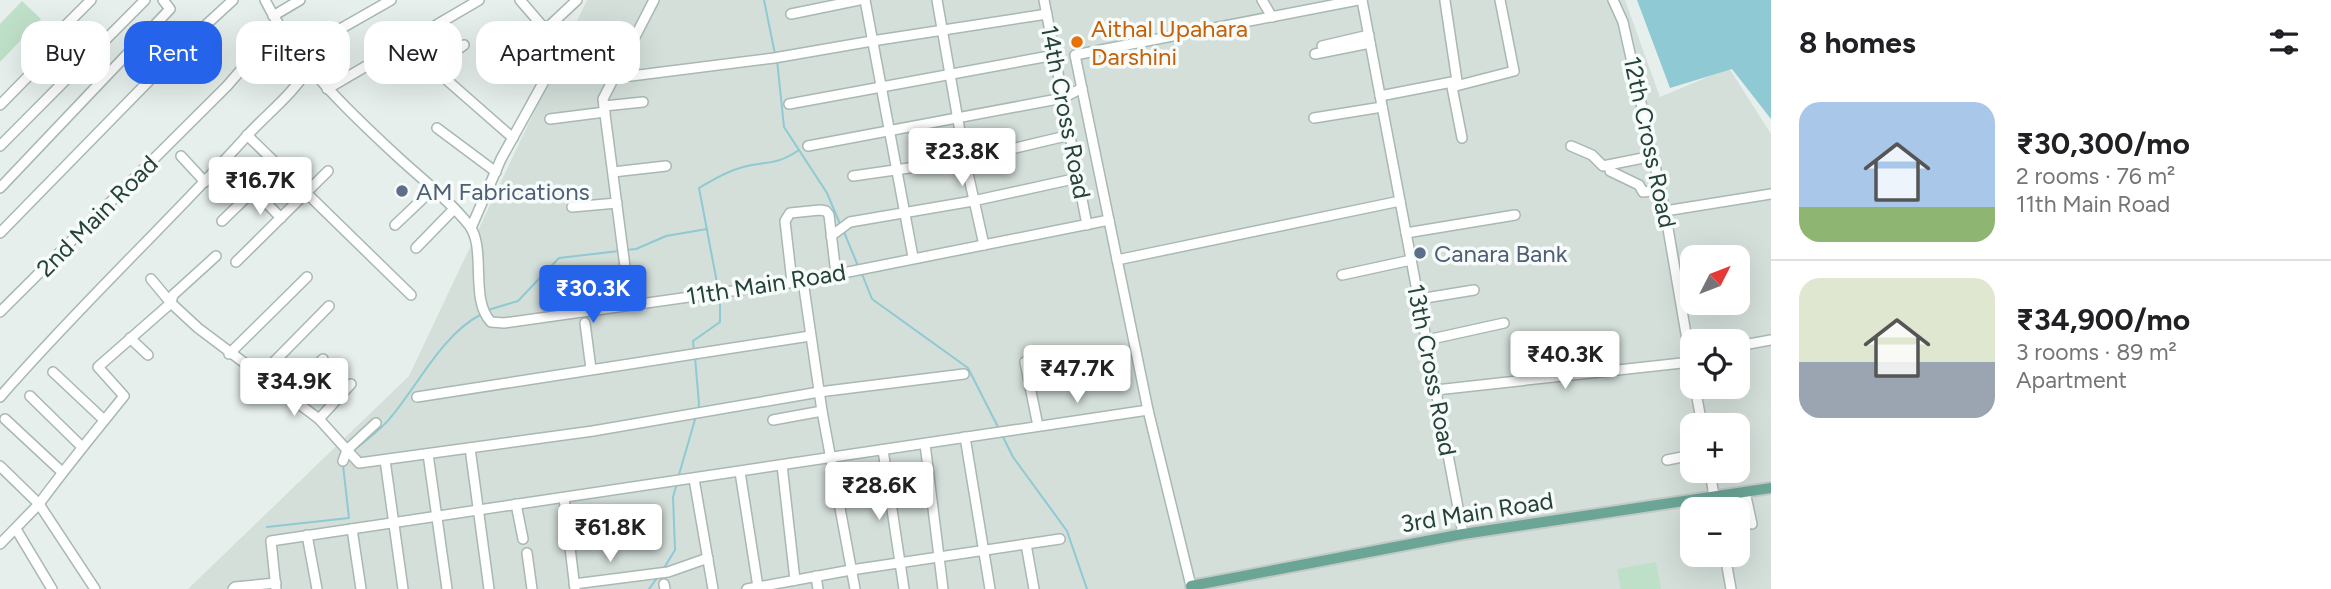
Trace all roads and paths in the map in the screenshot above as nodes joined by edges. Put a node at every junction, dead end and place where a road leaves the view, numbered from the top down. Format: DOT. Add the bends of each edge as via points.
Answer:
graph roads {
  1 [pos="91,0"];
  2 [pos="145,0"];
  3 [pos="163,0"];
  4 [pos="233,0"];
  5 [pos="265,0"];
  6 [pos="300,0"];
  7 [pos="391,0"];
  8 [pos="479,0"];
  9 [pos="520,0"];
  10 [pos="577,0"];
  11 [pos="654,0"];
  12 [pos="859,0"];
  13 [pos="865,0"];
  14 [pos="937,0"];
  15 [pos="1044,0"];
  16 [pos="1262,0"];
  17 [pos="1360,0"];
  18 [pos="1500,0"];
  19 [pos="1613,0"];
  20 [pos="1445,1"];
  21 [pos="1338,2"];
  22 [pos="791,14"];
  23 [pos="1047,14"];
  24 [pos="273,16"];
  25 [pos="1272,17"];
  26 [pos="70,21"];
  27 [pos="276,21"];
  28 [pos="539,21"];
  29 [pos="555,21"];
  30 [pos="350,23"];
  31 [pos="640,27"];
  32 [pos="942,32"];
  33 [pos="1370,39"];
  34 [pos="872,41"];
  35 [pos="464,45"];
  36 [pos="1322,46"];
  37 [pos="1315,54"];
  38 [pos="1055,55"];
  39 [pos="640,75"];
  40 [pos="950,75"];
  41 [pos="236,76"];
  42 [pos="21,84"];
  43 [pos="299,84"];
  44 [pos="323,84"];
  45 [pos="543,84"];
  46 [pos="611,84"];
  47 [pos="882,88"];
  48 [pos="1082,88"];
  49 [pos="327,89"];
  50 [pos="1063,97"];
  51 [pos="643,102"];
  52 [pos="1381,102"];
  53 [pos="789,104"];
  54 [pos="0,105"];
  55 [pos="605,109"];
  56 [pos="957,117"];
  57 [pos="1314,118"];
  58 [pos="550,119"];
  59 [pos="437,128"];
  60 [pos="890,130"];
  61 [pos="247,135"];
  62 [pos="1070,135"];
  63 [pos="513,138"];
  64 [pos="1462,138"];
  65 [pos="0,146"];
  66 [pos="808,146"];
  67 [pos="1571,146"];
  68 [pos="181,156"];
  69 [pos="1653,156"];
  70 [pos="965,160"];
  71 [pos="666,166"];
  72 [pos="328,171"];
  73 [pos="898,171"];
  74 [pos="1610,171"];
  75 [pos="496,172"];
  76 [pos="613,172"];
  77 [pos="853,176"];
  78 [pos="1078,178"];
  79 [pos="205,182"];
  80 [pos="0,188"];
  81 [pos="433,189"];
  82 [pos="1661,190"];
  83 [pos="306,193"];
  84 [pos="1771,194"];
  85 [pos="974,201"];
  86 [pos="1400,201"];
  87 [pos="617,203"];
  88 [pos="572,207"];
  89 [pos="454,209"];
  90 [pos="1665,211"];
  91 [pos="905,213"];
  92 [pos="1515,215"];
  93 [pos="281,218"];
  94 [pos="222,220"];
  95 [pos="1109,220"];
  96 [pos="395,225"];
  97 [pos="1087,225"];
  98 [pos="471,228"];
  99 [pos="0,233"];
  100 [pos="1406,233"];
  101 [pos="831,236"];
  102 [pos="984,245"];
  103 [pos="416,248"];
  104 [pos="216,256"];
  105 [pos="913,257"];
  106 [pos="1117,260"];
  107 [pos="1412,260"];
  108 [pos="236,261"];
  109 [pos="836,274"];
  110 [pos="1342,275"];
  111 [pos="307,277"];
  112 [pos="151,279"];
  113 [pos="803,281"];
  114 [pos="792,282"];
  115 [pos="1474,290"];
  116 [pos="411,295"];
  117 [pos="1419,299"];
  118 [pos="171,303"];
  119 [pos="631,305"];
  120 [pos="329,306"];
  121 [pos="0,312"];
  122 [pos="585,323"];
  123 [pos="1504,323"];
  124 [pos="1686,329"];
  125 [pos="810,336"];
  126 [pos="131,338"];
  127 [pos="1427,340"];
  128 [pos="1771,340"];
  129 [pos="1750,344"];
  130 [pos="229,354"];
  131 [pos="1057,354"];
  132 [pos="148,355"];
  133 [pos="323,359"];
  134 [pos="1680,361"];
  135 [pos="591,369"];
  136 [pos="54,372"];
  137 [pos="964,374"];
  138 [pos="261,375"];
  139 [pos="351,384"];
  140 [pos="1436,390"];
  141 [pos="819,391"];
  142 [pos="287,394"];
  143 [pos="30,396"];
  144 [pos="0,397"];
  145 [pos="417,397"];
  146 [pos="1148,410"];
  147 [pos="822,411"];
  148 [pos="5,419"];
  149 [pos="319,419"];
  150 [pos="773,419"];
  151 [pos="104,420"];
  152 [pos="376,424"];
  153 [pos="1038,426"];
  154 [pos="965,438"];
  155 [pos="925,444"];
  156 [pos="81,446"];
  157 [pos="470,448"];
  158 [pos="347,450"];
  159 [pos="883,450"];
  160 [pos="428,454"];
  161 [pos="1680,457"];
  162 [pos="830,458"];
  163 [pos="385,460"];
  164 [pos="1667,460"];
  165 [pos="343,461"];
  166 [pos="0,466"];
  167 [pos="782,466"];
  168 [pos="62,472"];
  169 [pos="740,472"];
  170 [pos="694,479"];
  171 [pos="1712,483"];
  172 [pos="1771,488"];
  173 [pos="1745,492"];
  174 [pos="1714,497"];
  175 [pos="564,498"];
  176 [pos="1680,502"];
  177 [pos="39,504"];
  178 [pos="516,504"];
  179 [pos="479,509"];
  180 [pos="436,515"];
  181 [pos="394,523"];
  182 [pos="1752,524"];
  183 [pos="16,529"];
  184 [pos="352,529"];
  185 [pos="1463,534"];
  186 [pos="307,535"];
  187 [pos="523,539"];
  188 [pos="1060,539"];
  189 [pos="0,544"];
  190 [pos="1026,544"];
  191 [pos="983,549"];
  192 [pos="527,553"];
  193 [pos="938,556"];
  194 [pos="708,558"];
  195 [pos="900,562"];
  196 [pos="1727,567"];
  197 [pos="851,570"];
  198 [pos="816,576"];
  199 [pos="795,580"];
  200 [pos="276,586"];
  201 [pos="574,586"];
  202 [pos="758,587"];
  203 [pos="771,587"];
  204 [pos="1192,587"];
  205 [pos="52,589"];
  206 [pos="95,589"];
  207 [pos="233,589"];
  208 [pos="317,589"];
  209 [pos="361,589"];
  210 [pos="403,589"];
  211 [pos="447,589"];
  212 [pos="489,589"];
  213 [pos="532,589"];
  214 [pos="713,589"];
  215 [pos="747,589"];
  216 [pos="818,589"];
  217 [pos="855,589"];
  218 [pos="904,589"];
  219 [pos="943,589"];
  220 [pos="990,589"];
  221 [pos="1034,589"];
  222 [pos="1731,589"];
  1 -- 26 [label="street"];
  2 -- 65 [label="street"];
  3 -- 80 [label="street" via="170,9"];
  4 -- 99 [label="street"];
  5 -- 24 [label="street, 11th Main Road"];
  6 -- 24 [label="street"];
  7 -- 30 [label="street"];
  8 -- 49 [label="street"];
  9 -- 28 [label="street"];
  10 -- 29 [label="street"];
  11 -- 31 [label="street"];
  12 -- 22 [label="street"];
  13 -- 34 [label="street"];
  14 -- 32 [label="street"];
  15 -- 23 [label="street, 14th Cross Road"];
  16 -- 25 [label="street"];
  17 -- 21 [label="street"];
  17 -- 33 [label="street, 13th Cross Road"];
  18 -- 64 [label="street" via="1514,71 1452,87"];
  19 -- 69 [label="street, 12th Cross Road" via="1623,22"];
  20 -- 52 [label="street" via="1457,81"];
  21 -- 25 [label="street"];
  23 -- 32 [label="street"];
  23 -- 38 [label="street, 14th Cross Road"];
  24 -- 27 [label="street, 11th Main Road"];
  25 -- 48 [label="street" via="1075,55"];
  32 -- 34 [label="street"];
  32 -- 40 [label="street"];
  33 -- 36 [label="street"];
  33 -- 37 [label="street"];
  33 -- 52 [label="street, 13th Cross Road"];
  34 -- 39 [label="street"];
  34 -- 47 [label="street"];
  35 -- 63 [label="street" via="432,67"];
  38 -- 40 [label="street"];
  38 -- 50 [label="street, 14th Cross Road"];
  40 -- 47 [label="street"];
  40 -- 56 [label="street"];
  41 -- 121 [label="street, 2nd Main Road"];
  42 -- 54 [label="street"];
  43 -- 61 [label="street"];
  44 -- 49 [label="street, 11th Main Road"];
  45 -- 63 [label="street"];
  46 -- 55 [label="street" via="603,99"];
  47 -- 53 [label="street"];
  47 -- 60 [label="street"];
  48 -- 50 [label="street"];
  48 -- 95 [label="street"];
  49 -- 81 [label="street, 11th Main Road"];
  50 -- 56 [label="street"];
  50 -- 62 [label="street, 14th Cross Road"];
  51 -- 55 [label="street"];
  52 -- 57 [label="street"];
  52 -- 86 [label="street, 13th Cross Road"];
  55 -- 58 [label="street"];
  55 -- 76 [label="street"];
  56 -- 60 [label="street"];
  56 -- 70 [label="street"];
  59 -- 75 [label="street"];
  60 -- 66 [label="street"];
  60 -- 73 [label="street"];
  61 -- 79 [label="street"];
  61 -- 83 [label="street"];
  62 -- 70 [label="street"];
  62 -- 78 [label="street, 14th Cross Road"];
  63 -- 75 [label="street"];
  67 -- 69 [label="street" via="1603,166"];
  68 -- 79 [label="street"];
  69 -- 82 [label="street, 12th Cross Road"];
  70 -- 73 [label="street"];
  70 -- 85 [label="street"];
  71 -- 76 [label="street"];
  72 -- 83 [label="street"];
  73 -- 77 [label="street"];
  73 -- 91 [label="street"];
  74 -- 82 [label="street" via="1639,185 1643,192"];
  75 -- 98 [label="street"];
  76 -- 87 [label="street"];
  78 -- 85 [label="street"];
  78 -- 97 [label="street, 14th Cross Road"];
  79 -- 144 [label="street"];
  81 -- 89 [label="street, 11th Main Road"];
  81 -- 96 [label="street"];
  82 -- 90 [label="street, 12th Cross Road"];
  83 -- 93 [label="street"];
  83 -- 116 [label="street"];
  84 -- 90 [label="street"];
  85 -- 91 [label="street"];
  85 -- 102 [label="street"];
  86 -- 100 [label="street, 13th Cross Road"];
  86 -- 106 [label="street"];
  87 -- 88 [label="street"];
  87 -- 119 [label="street"];
  89 -- 98 [label="street, 11th Main Road"];
  89 -- 103 [label="street"];
  90 -- 124 [label="street, 12th Cross Road"];
  91 -- 101 [label="street" via="850,222"];
  91 -- 105 [label="street"];
  92 -- 100 [label="street"];
  93 -- 94 [label="street" via="254,190"];
  93 -- 108 [label="street"];
  95 -- 97 [label="street, 11th Main Road"];
  95 -- 106 [label="street, 14th Cross Road"];
  97 -- 102 [label="street, 11th Main Road"];
  98 -- 119 [label="street, 11th Main Road" via="484,313 491,322"];
  100 -- 107 [label="street, 13th Cross Road"];
  101 -- 109 [label="street"];
  101 -- 114 [label="street" via="826,211 786,216"];
  102 -- 105 [label="street, 11th Main Road"];
  104 -- 118 [label="street" via="173,295"];
  105 -- 109 [label="street, 11th Main Road"];
  106 -- 146 [label="street, 14th Cross Road"];
  107 -- 110 [label="street"];
  107 -- 117 [label="street, 13th Cross Road"];
  109 -- 113 [label="street, 11th Main Road"];
  111 -- 130 [label="street"];
  112 -- 118 [label="street"];
  113 -- 114 [label="street, 11th Main Road"];
  113 -- 125 [label="street"];
  114 -- 119 [label="street, 11th Main Road"];
  115 -- 117 [label="street"];
  117 -- 127 [label="street, 13th Cross Road"];
  118 -- 126 [label="street"];
  118 -- 130 [label="street"];
  120 -- 138 [label="street"];
  122 -- 135 [label="street"];
  123 -- 127 [label="street"];
  125 -- 135 [label="street"];
  125 -- 141 [label="street"];
  126 -- 132 [label="street"];
  126 -- 151 [label="street" via="98,367 124,396"];
  127 -- 140 [label="street, 13th Cross Road"];
  128 -- 129 [label="street"];
  130 -- 138 [label="street"];
  131 -- 153 [label="street" via="1025,362"];
  133 -- 142 [label="street"];
  134 -- 140 [label="street"];
  135 -- 145 [label="street"];
  136 -- 151 [label="street"];
  137 -- 141 [label="street"];
  138 -- 142 [label="street"];
  139 -- 149 [label="street"];
  140 -- 185 [label="street, 13th Cross Road"];
  141 -- 147 [label="street"];
  141 -- 157 [label="street"];
  142 -- 149 [label="street"];
  143 -- 156 [label="street"];
  146 -- 153 [label="street"];
  146 -- 204 [label="street, 14th Cross Road"];
  147 -- 150 [label="street"];
  147 -- 162 [label="street"];
  148 -- 168 [label="street"];
  149 -- 158 [label="street"];
  151 -- 156 [label="street"];
  152 -- 158 [label="street"];
  153 -- 154 [label="street"];
  154 -- 155 [label="street"];
  154 -- 191 [label="street"];
  155 -- 159 [label="street"];
  155 -- 193 [label="street"];
  156 -- 168 [label="street"];
  157 -- 160 [label="street"];
  157 -- 179 [label="street"];
  158 -- 163 [label="street" via="359,463"];
  158 -- 165 [label="street"];
  159 -- 162 [label="street"];
  159 -- 195 [label="street"];
  160 -- 163 [label="street"];
  160 -- 180 [label="street"];
  161 -- 164 [label="street"];
  162 -- 167 [label="street"];
  162 -- 197 [label="street"];
  163 -- 181 [label="street"];
  166 -- 177 [label="street"];
  167 -- 169 [label="street"];
  167 -- 199 [label="street"];
  168 -- 177 [label="street"];
  169 -- 170 [label="street"];
  169 -- 202 [label="street"];
  170 -- 175 [label="street"];
  170 -- 194 [label="street"];
  171 -- 174 [label="street"];
  172 -- 173 [label="main road, 3rd Main Road"];
  173 -- 174 [label="main road, 3rd Main Road"];
  173 -- 182 [label="street"];
  175 -- 178 [label="street"];
  175 -- 201 [label="street"];
  176 -- 185 [label="main road, 3rd Main Road"];
  177 -- 183 [label="street"];
  177 -- 206 [label="street"];
  178 -- 179 [label="street"];
  178 -- 187 [label="street"];
  179 -- 180 [label="street"];
  179 -- 212 [label="street"];
  180 -- 181 [label="street"];
  180 -- 211 [label="street"];
  181 -- 184 [label="street"];
  181 -- 210 [label="street"];
  183 -- 189 [label="street"];
  183 -- 205 [label="street"];
  184 -- 186 [label="street"];
  184 -- 209 [label="street"];
  185 -- 204 [label="main road, 3rd Main Road"];
  186 -- 200 [label="street" via="271,541"];
  186 -- 208 [label="street"];
  188 -- 190 [label="street"];
  190 -- 191 [label="street"];
  190 -- 221 [label="street"];
  191 -- 193 [label="street"];
  191 -- 220 [label="street"];
  192 -- 213 [label="street"];
  193 -- 195 [label="street"];
  193 -- 219 [label="street"];
  194 -- 201 [label="street" via="668,572"];
  194 -- 214 [label="street"];
  195 -- 197 [label="street"];
  195 -- 218 [label="street"];
  196 -- 222 [label="street"];
  197 -- 198 [label="street"];
  197 -- 217 [label="street"];
  198 -- 199 [label="street"];
  198 -- 216 [label="street"];
  199 -- 203 [label="street"];
  200 -- 207 [label="street"];
  202 -- 203 [label="street"];
  202 -- 215 [label="street"];
}
